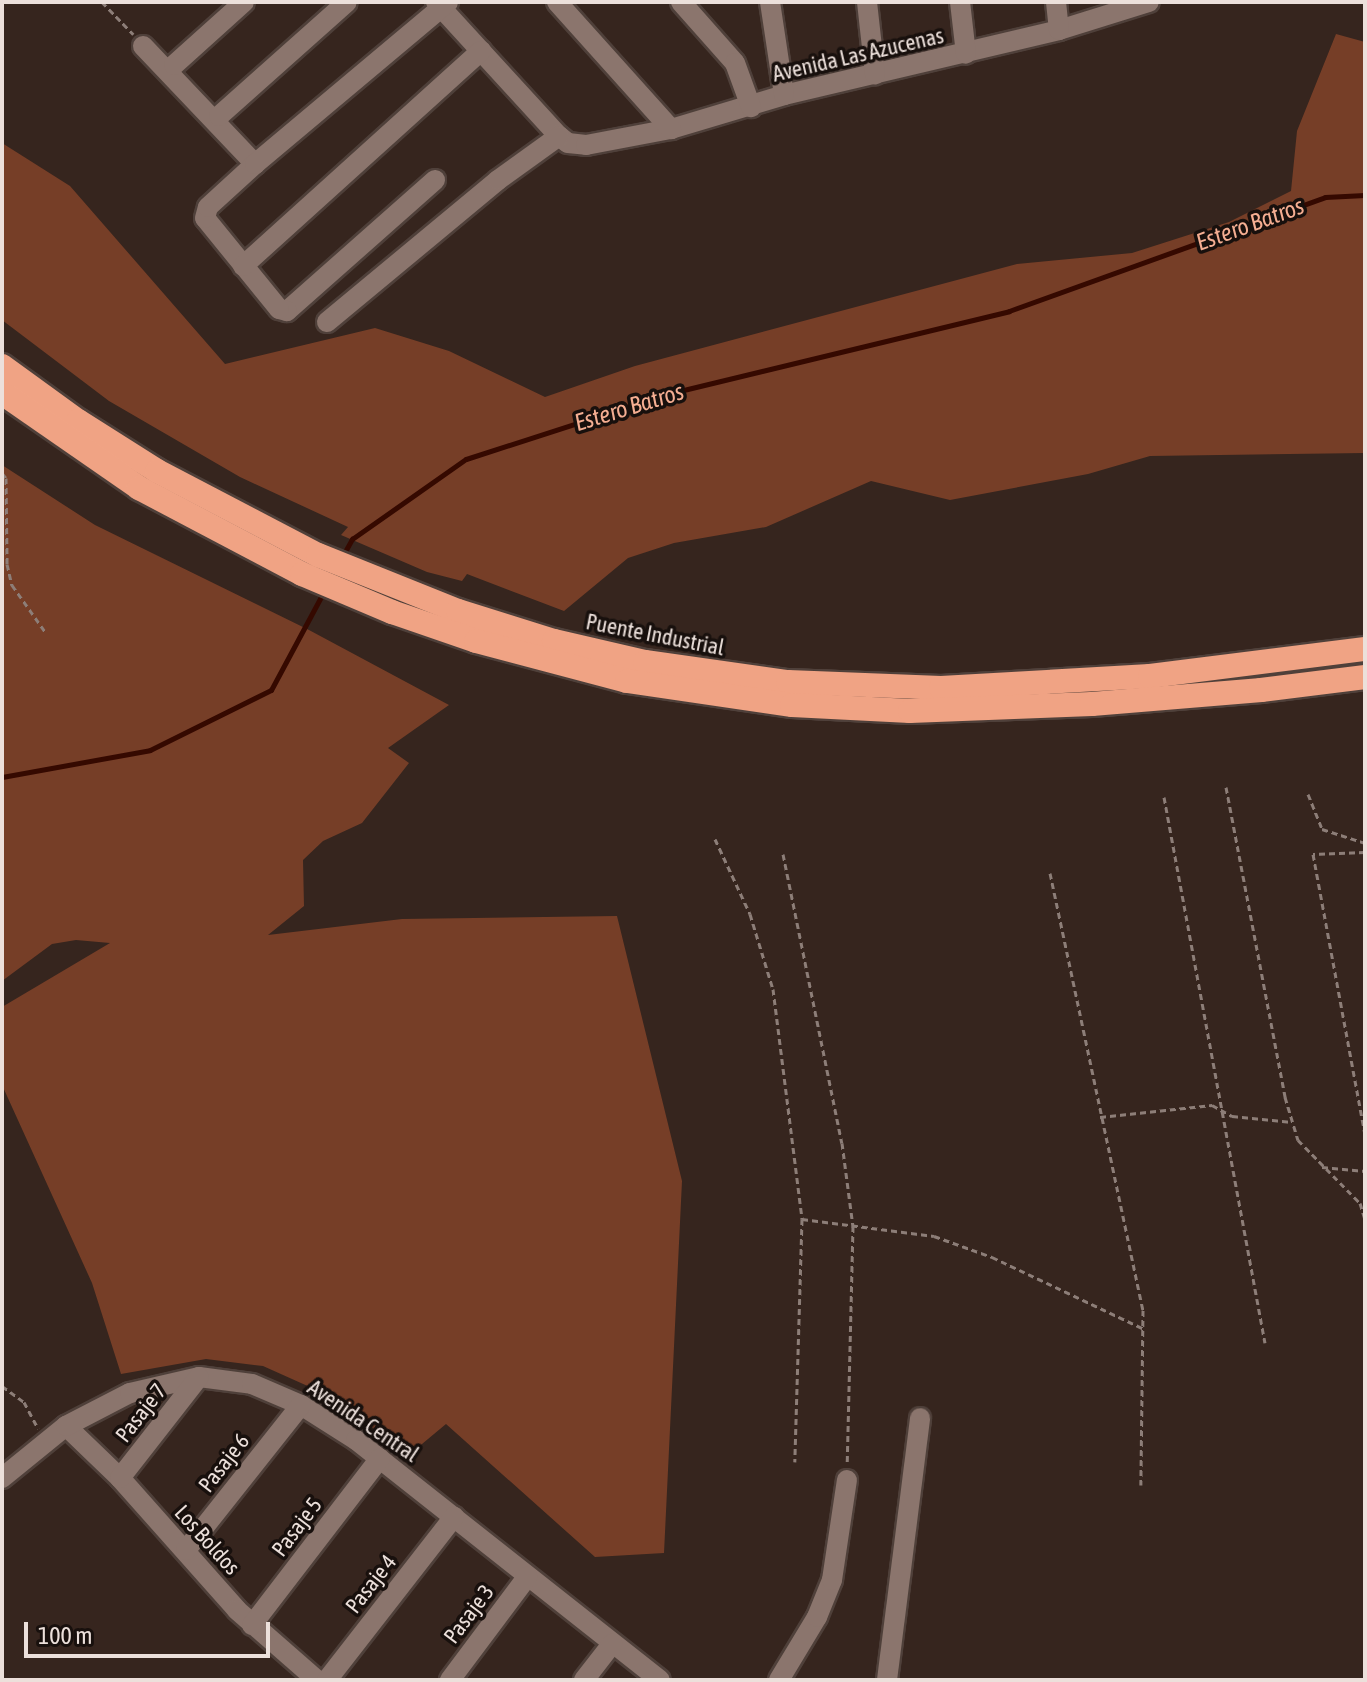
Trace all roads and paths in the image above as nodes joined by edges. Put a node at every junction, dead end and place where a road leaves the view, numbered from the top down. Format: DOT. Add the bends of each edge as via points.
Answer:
graph roads {
  1 [pos="102,2"];
  2 [pos="244,2"];
  3 [pos="347,2"];
  4 [pos="557,2"];
  5 [pos="681,2"];
  6 [pos="770,2"];
  7 [pos="867,2"];
  8 [pos="960,2"];
  9 [pos="1056,2"];
  10 [pos="1149,2"];
  11 [pos="442,4"];
  12 [pos="1059,30"];
  13 [pos="143,46"];
  14 [pos="481,51"];
  15 [pos="966,54"];
  16 [pos="174,65"];
  17 [pos="875,75"];
  18 [pos="784,95"];
  19 [pos="751,107"];
  20 [pos="219,116"];
  21 [pos="671,129"];
  22 [pos="568,140"];
  23 [pos="255,164"];
  24 [pos="435,180"];
  25 [pos="243,266"];
  26 [pos="327,322"];
  27 [pos="2,366"];
  28 [pos="2,393"];
  29 [pos="2,473"];
  30 [pos="46,633"];
  31 [pos="1365,649"];
  32 [pos="1365,677"];
  33 [pos="732,687"];
  34 [pos="1226,787"];
  35 [pos="1308,794"];
  36 [pos="1164,797"];
  37 [pos="715,839"];
  38 [pos="1365,843"];
  39 [pos="1365,852"];
  40 [pos="783,854"];
  41 [pos="1050,873"];
  42 [pos="1224,1112"];
  43 [pos="1100,1117"];
  44 [pos="1292,1122"];
  45 [pos="1365,1134"];
  46 [pos="1322,1167"];
  47 [pos="1365,1171"];
  48 [pos="802,1219"];
  49 [pos="1365,1219"];
  50 [pos="853,1226"];
  51 [pos="1144,1329"];
  52 [pos="1265,1343"];
  53 [pos="199,1377"];
  54 [pos="2,1386"];
  55 [pos="301,1405"];
  56 [pos="920,1418"];
  57 [pos="66,1426"];
  58 [pos="45,1442"];
  59 [pos="380,1458"];
  60 [pos="795,1462"];
  61 [pos="2,1478"];
  62 [pos="120,1478"];
  63 [pos="847,1480"];
  64 [pos="1141,1485"];
  65 [pos="454,1517"];
  66 [pos="186,1550"];
  67 [pos="527,1577"];
  68 [pos="252,1625"];
  69 [pos="612,1644"];
  70 [pos="317,1680"];
  71 [pos="327,1680"];
  72 [pos="450,1680"];
  73 [pos="584,1680"];
  74 [pos="660,1680"];
  75 [pos="779,1680"];
  76 [pos="887,1680"];
  1 -- 13 [label="path"];
  2 -- 16 [label="street"];
  3 -- 20 [label="street"];
  4 -- 21 [label="street"];
  5 -- 19 [label="street" via="735,63"];
  6 -- 18 [label="street"];
  7 -- 17 [label="street"];
  8 -- 15 [label="street"];
  9 -- 12 [label="street"];
  10 -- 12 [label="street, Avenida Las Azucenas"];
  11 -- 14 [label="street"];
  11 -- 23 [label="street"];
  12 -- 15 [label="street, Avenida Las Azucenas"];
  13 -- 23 [label="street"];
  14 -- 22 [label="street"];
  14 -- 25 [label="street"];
  15 -- 17 [label="street, Avenida Las Azucenas"];
  17 -- 18 [label="street, Avenida Las Azucenas"];
  18 -- 19 [label="street, Avenida Las Azucenas"];
  19 -- 21 [label="street, Avenida Las Azucenas"];
  21 -- 22 [label="street, Avenida Las Azucenas"];
  22 -- 26 [label="street" via="498,180"];
  23 -- 25 [label="street" via="205,213 206,222"];
  24 -- 25 [label="street" via="290,310 279,309"];
  27 -- 33 [label="highway, Puente Industrial" via="157,471 364,576 554,641"];
  28 -- 33 [label="highway, Puente Industrial" via="139,488 351,596 534,658 627,681"];
  29 -- 30 [label="path" via="12,585"];
  31 -- 33 [label="highway, Puente Industrial" via="1150,676 1013,686"];
  32 -- 33 [label="highway, Puente Industrial" via="1031,708 850,709"];
  34 -- 44 [label="path"];
  35 -- 38 [label="path" via="1322,829"];
  36 -- 42 [label="path"];
  37 -- 48 [label="path" via="750,914 773,989"];
  39 -- 45 [label="path" via="1313,854"];
  40 -- 50 [label="path" via="839,1128"];
  41 -- 43 [label="path"];
  42 -- 43 [label="path" via="1212,1105"];
  42 -- 44 [label="path"];
  42 -- 52 [label="path"];
  43 -- 51 [label="path" via="1125,1217"];
  44 -- 46 [label="path" via="1298,1140"];
  46 -- 47 [label="path"];
  46 -- 49 [label="path" via="1360,1203"];
  48 -- 50 [label="path"];
  48 -- 60 [label="path"];
  50 -- 51 [label="path" via="934,1236 992,1257"];
  50 -- 63 [label="path"];
  51 -- 64 [label="path"];
  53 -- 55 [label="street, Avenida Central" via="252,1384"];
  53 -- 57 [label="street, Avenida Central" via="130,1393"];
  53 -- 62 [label="street, Pasaje 7"];
  54 -- 58 [label="path" via="24,1402"];
  55 -- 59 [label="street, Avenida Central"];
  55 -- 66 [label="street, Pasaje 6"];
  56 -- 76 [label="street"];
  57 -- 58 [label="street, Avenida Central"];
  57 -- 62 [label="street, Los Boldos"];
  58 -- 61 [label="street, Avenida Central"];
  59 -- 65 [label="street, Avenida Central"];
  59 -- 68 [label="street, Pasaje 5"];
  62 -- 66 [label="street, Los Boldos"];
  63 -- 75 [label="street" via="832,1580 817,1617"];
  65 -- 67 [label="street, Avenida Central"];
  65 -- 71 [label="street, Pasaje 4"];
  66 -- 68 [label="street, Los Boldos"];
  67 -- 69 [label="street, Avenida Central"];
  67 -- 72 [label="street, Pasaje 3"];
  68 -- 70 [label="street, Los Boldos"];
  69 -- 73 [label="street"];
  69 -- 74 [label="street, Avenida Central"];
}
